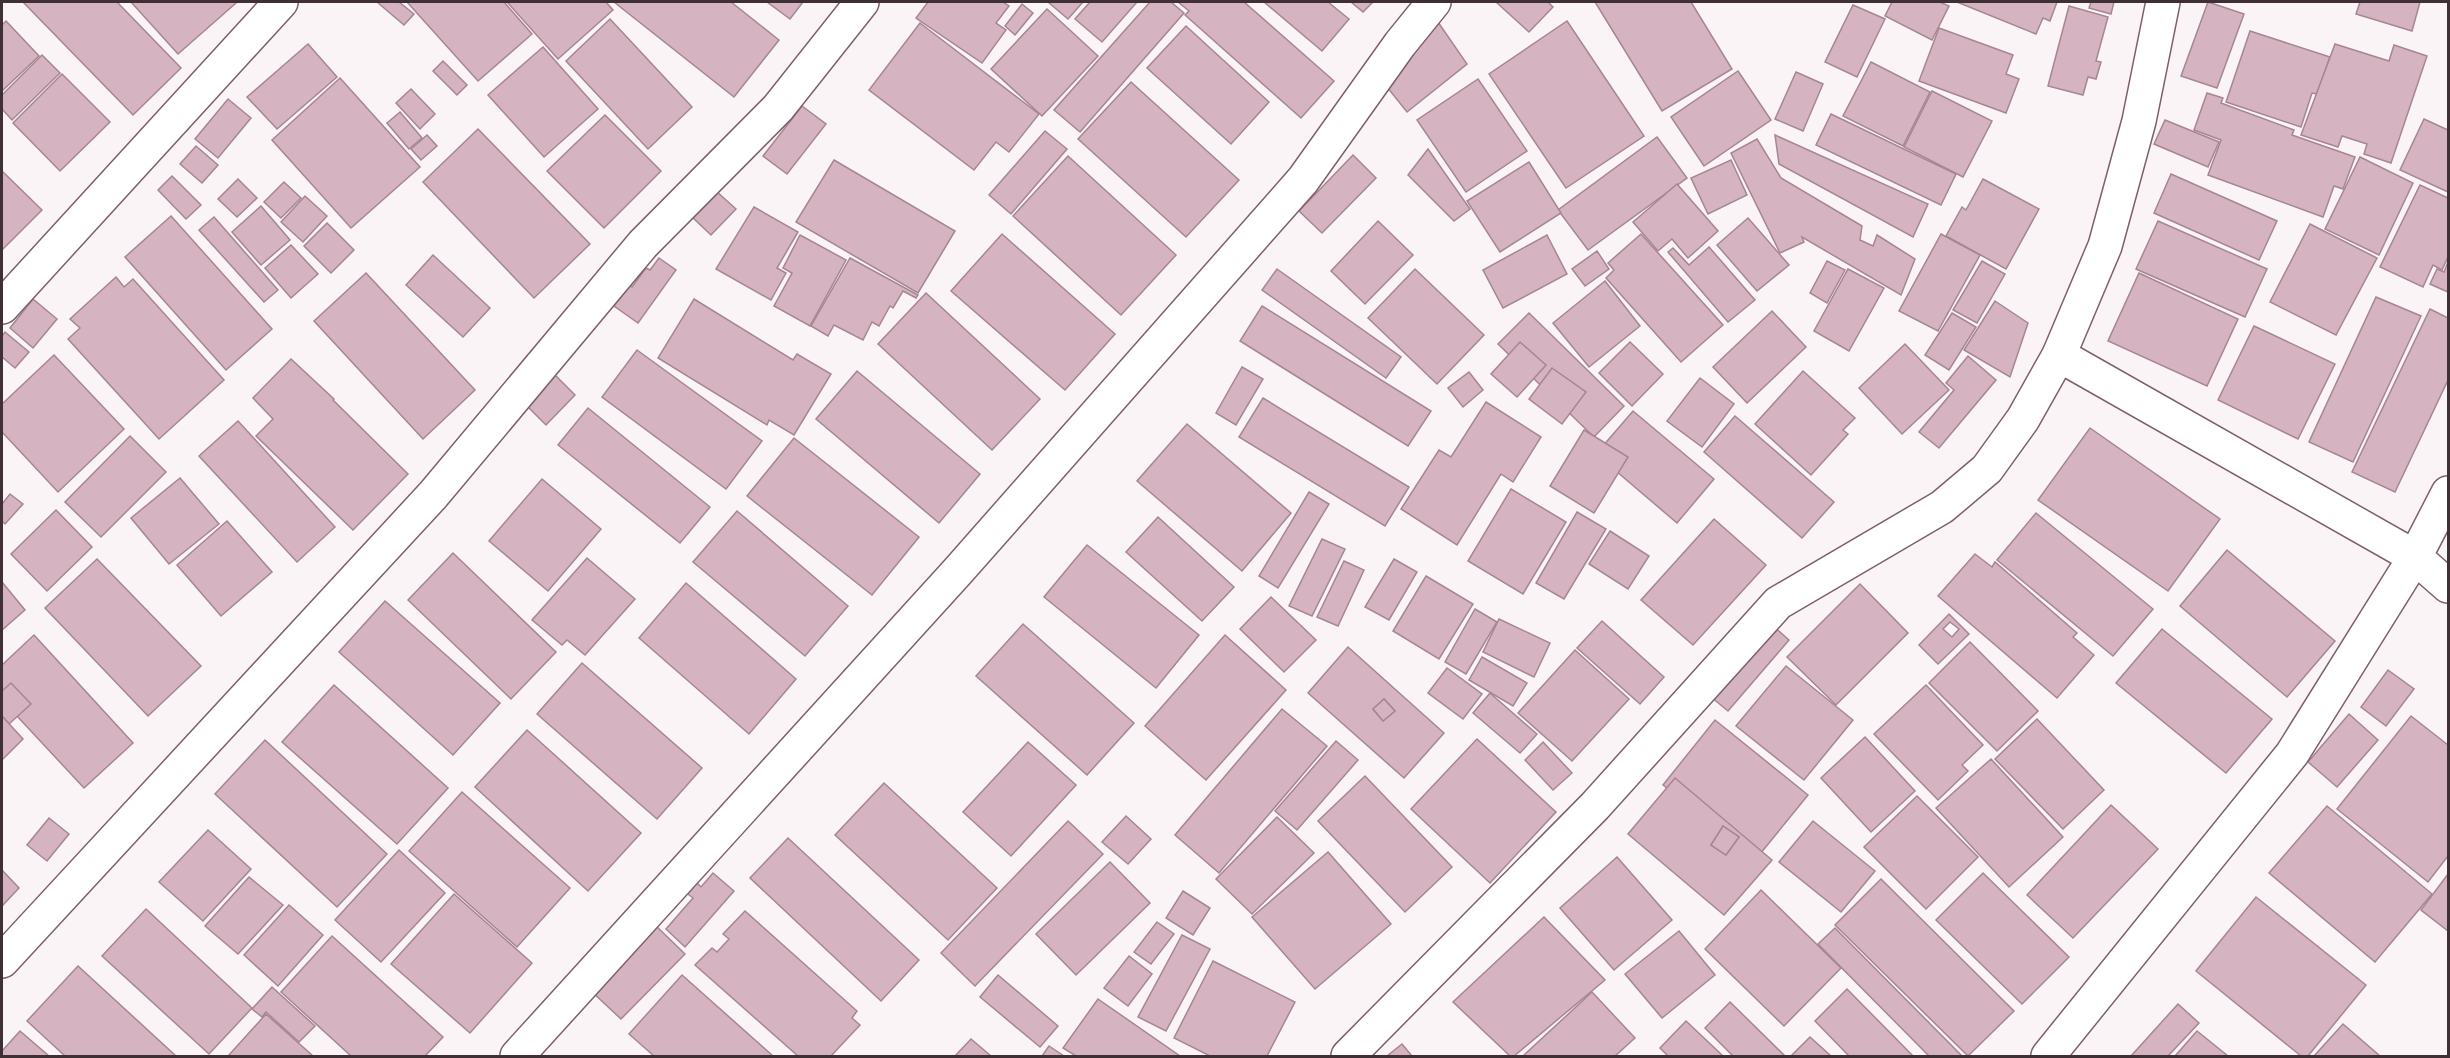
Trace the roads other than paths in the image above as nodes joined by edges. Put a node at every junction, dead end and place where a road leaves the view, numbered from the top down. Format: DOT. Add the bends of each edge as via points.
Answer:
graph roads {
  1 [pos="281,2"];
  2 [pos="862,2"];
  3 [pos="1434,2"];
  4 [pos="2163,2"];
  5 [pos="2,307"];
  6 [pos="2059,355"];
  7 [pos="2448,493"];
  8 [pos="2415,557"];
  9 [pos="2448,586"];
  10 [pos="2,960"];
  11 [pos="517,1056"];
  12 [pos="1347,1056"];
  13 [pos="2048,1056"];
  1 -- 5 [label="street"];
  2 -- 10 [label="street" via="778,108 643,244 433,495"];
  3 -- 11 [label="street" via="1303,180 974,554"];
  4 -- 6 [label="street" via="2139,121 2105,246"];
  6 -- 8 [label="street"];
  6 -- 12 [label="street" via="2023,419 1987,469 1942,507 1778,603 1595,806"];
  7 -- 8 [label="street"];
  8 -- 9 [label="street"];
  8 -- 13 [label="street" via="2292,754"];
}
